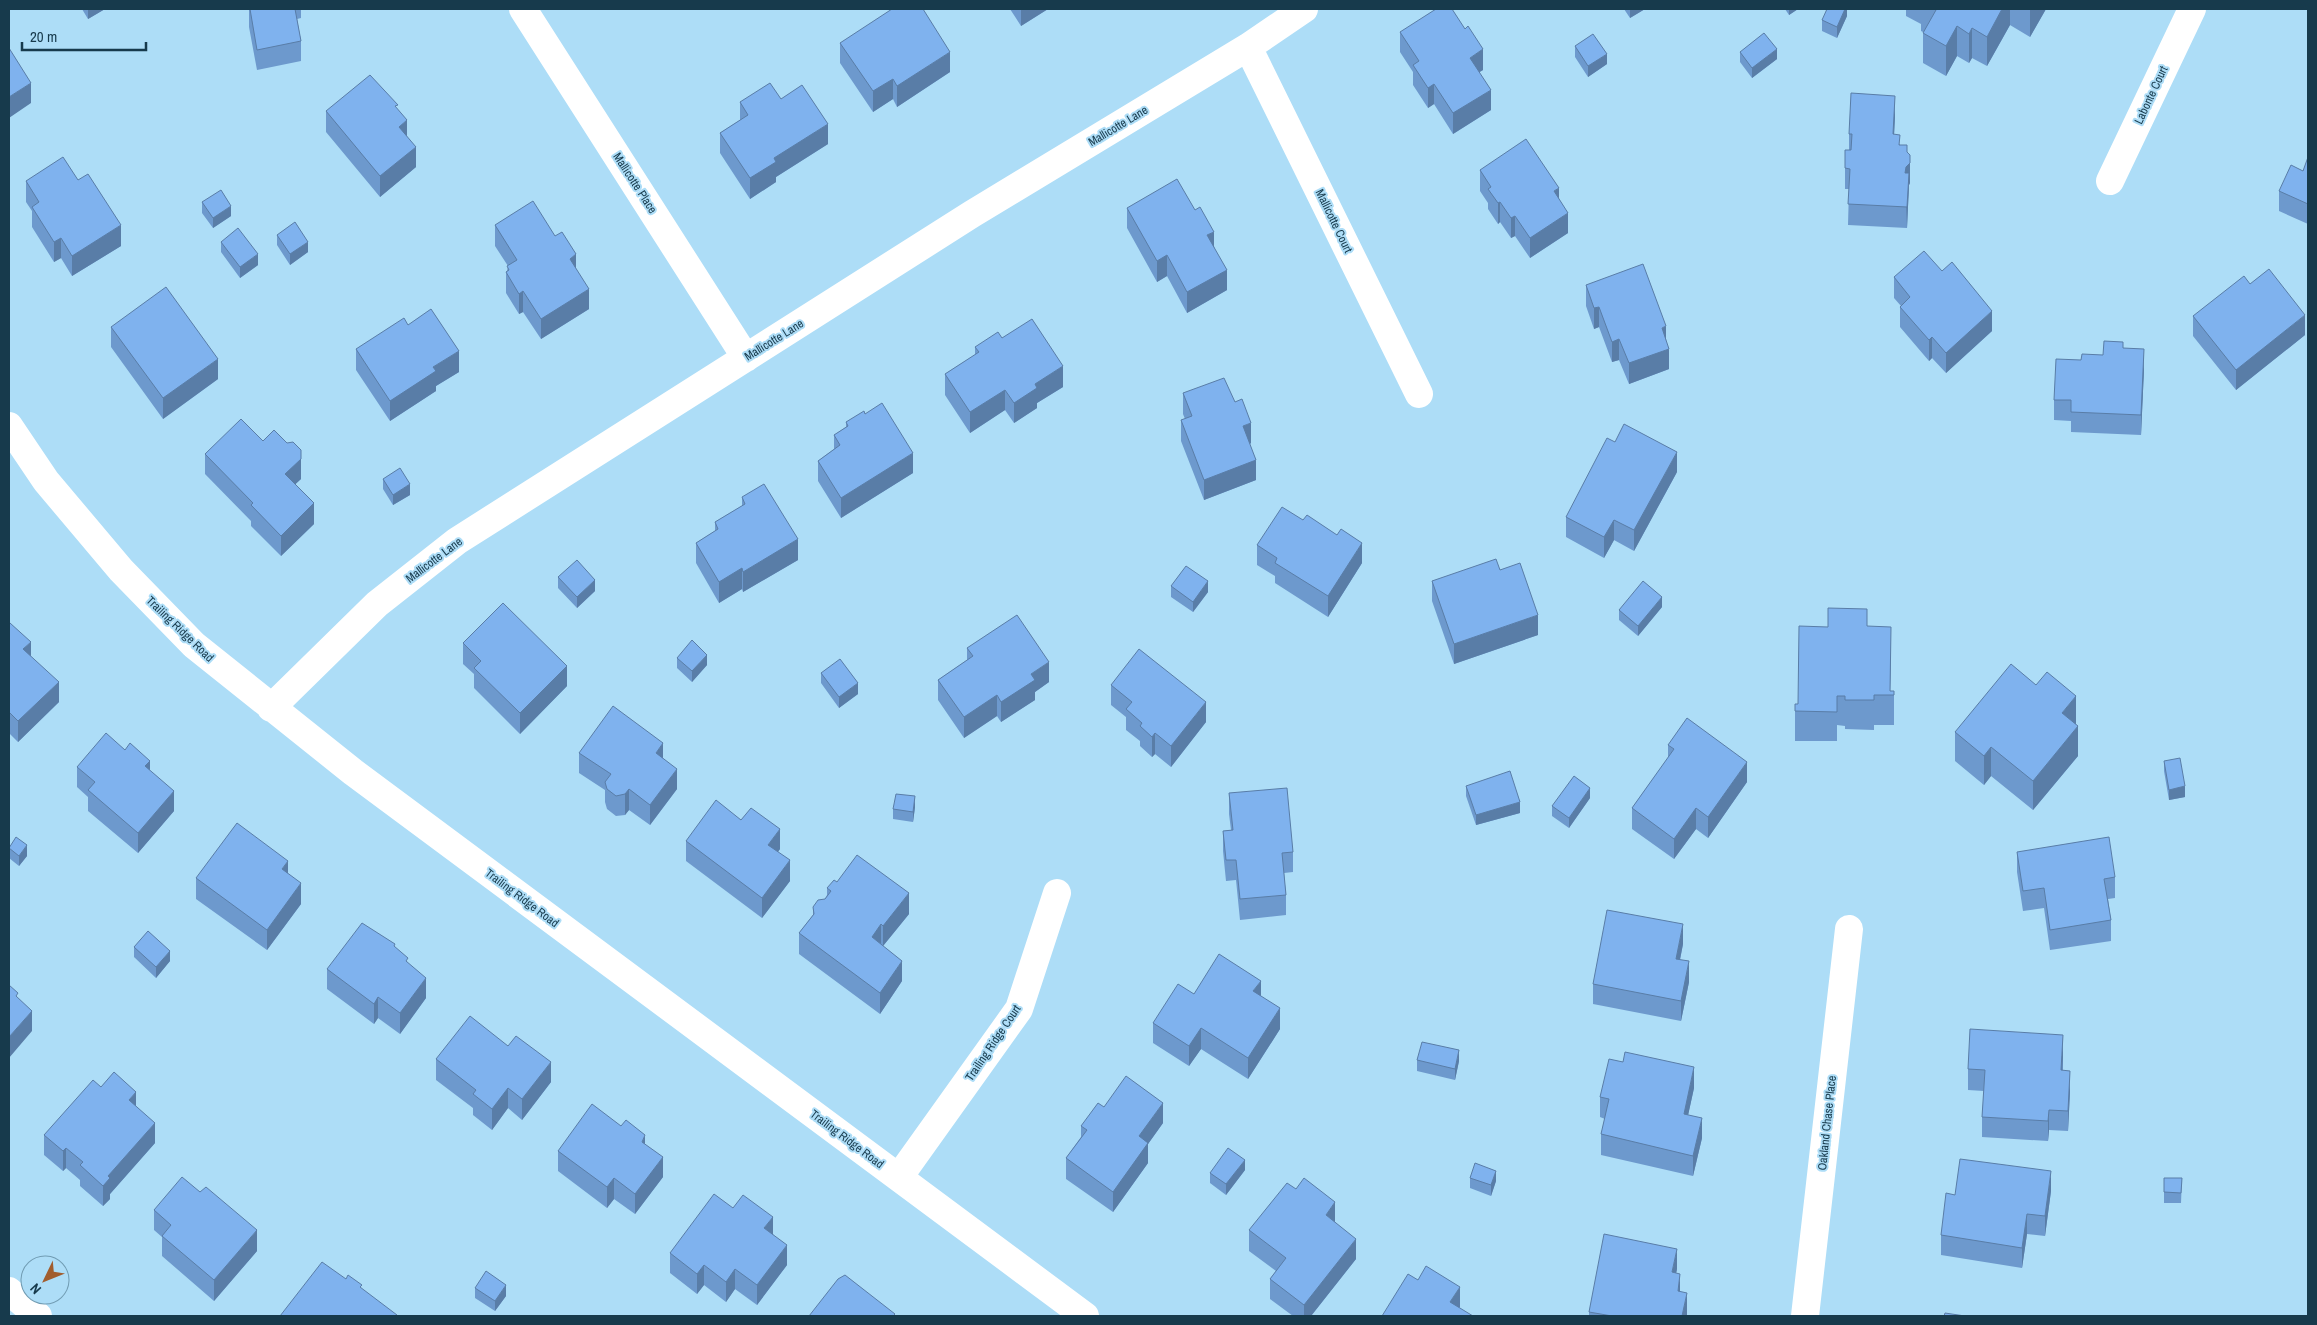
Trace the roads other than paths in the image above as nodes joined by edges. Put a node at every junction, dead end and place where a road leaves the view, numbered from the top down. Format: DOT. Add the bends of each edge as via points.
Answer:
graph roads {
  1 [pos="523,9"];
  2 [pos="1304,9"];
  3 [pos="2192,9"];
  4 [pos="1248,47"];
  5 [pos="2110,182"];
  6 [pos="746,358"];
  7 [pos="1419,394"];
  8 [pos="9,426"];
  9 [pos="271,708"];
  10 [pos="1057,893"];
  11 [pos="1849,929"];
  12 [pos="899,1177"];
  13 [pos="9,1291"];
  14 [pos="38,1316"];
  15 [pos="1084,1316"];
  16 [pos="1805,1316"];
  1 -- 6 [label="street, Mallicotte Place"];
  2 -- 4 [label="street, Mallicotte Lane"];
  3 -- 5 [label="street, Labonte Court"];
  4 -- 6 [label="street, Mallicotte Lane" via="972,214"];
  4 -- 7 [label="street, Mallicotte Court"];
  6 -- 9 [label="street, Mallicotte Lane" via="457,541 377,604"];
  8 -- 9 [label="street, Trailing Ridge Road" via="46,481 122,570 194,645"];
  9 -- 12 [label="street, Trailing Ridge Road"];
  10 -- 12 [label="street, Trailing Ridge Court" via="1019,1010"];
  11 -- 16 [label="street, Oakland Chase Place"];
  12 -- 15 [label="street, Trailing Ridge Road"];
  13 -- 14 [label="street"];
}
